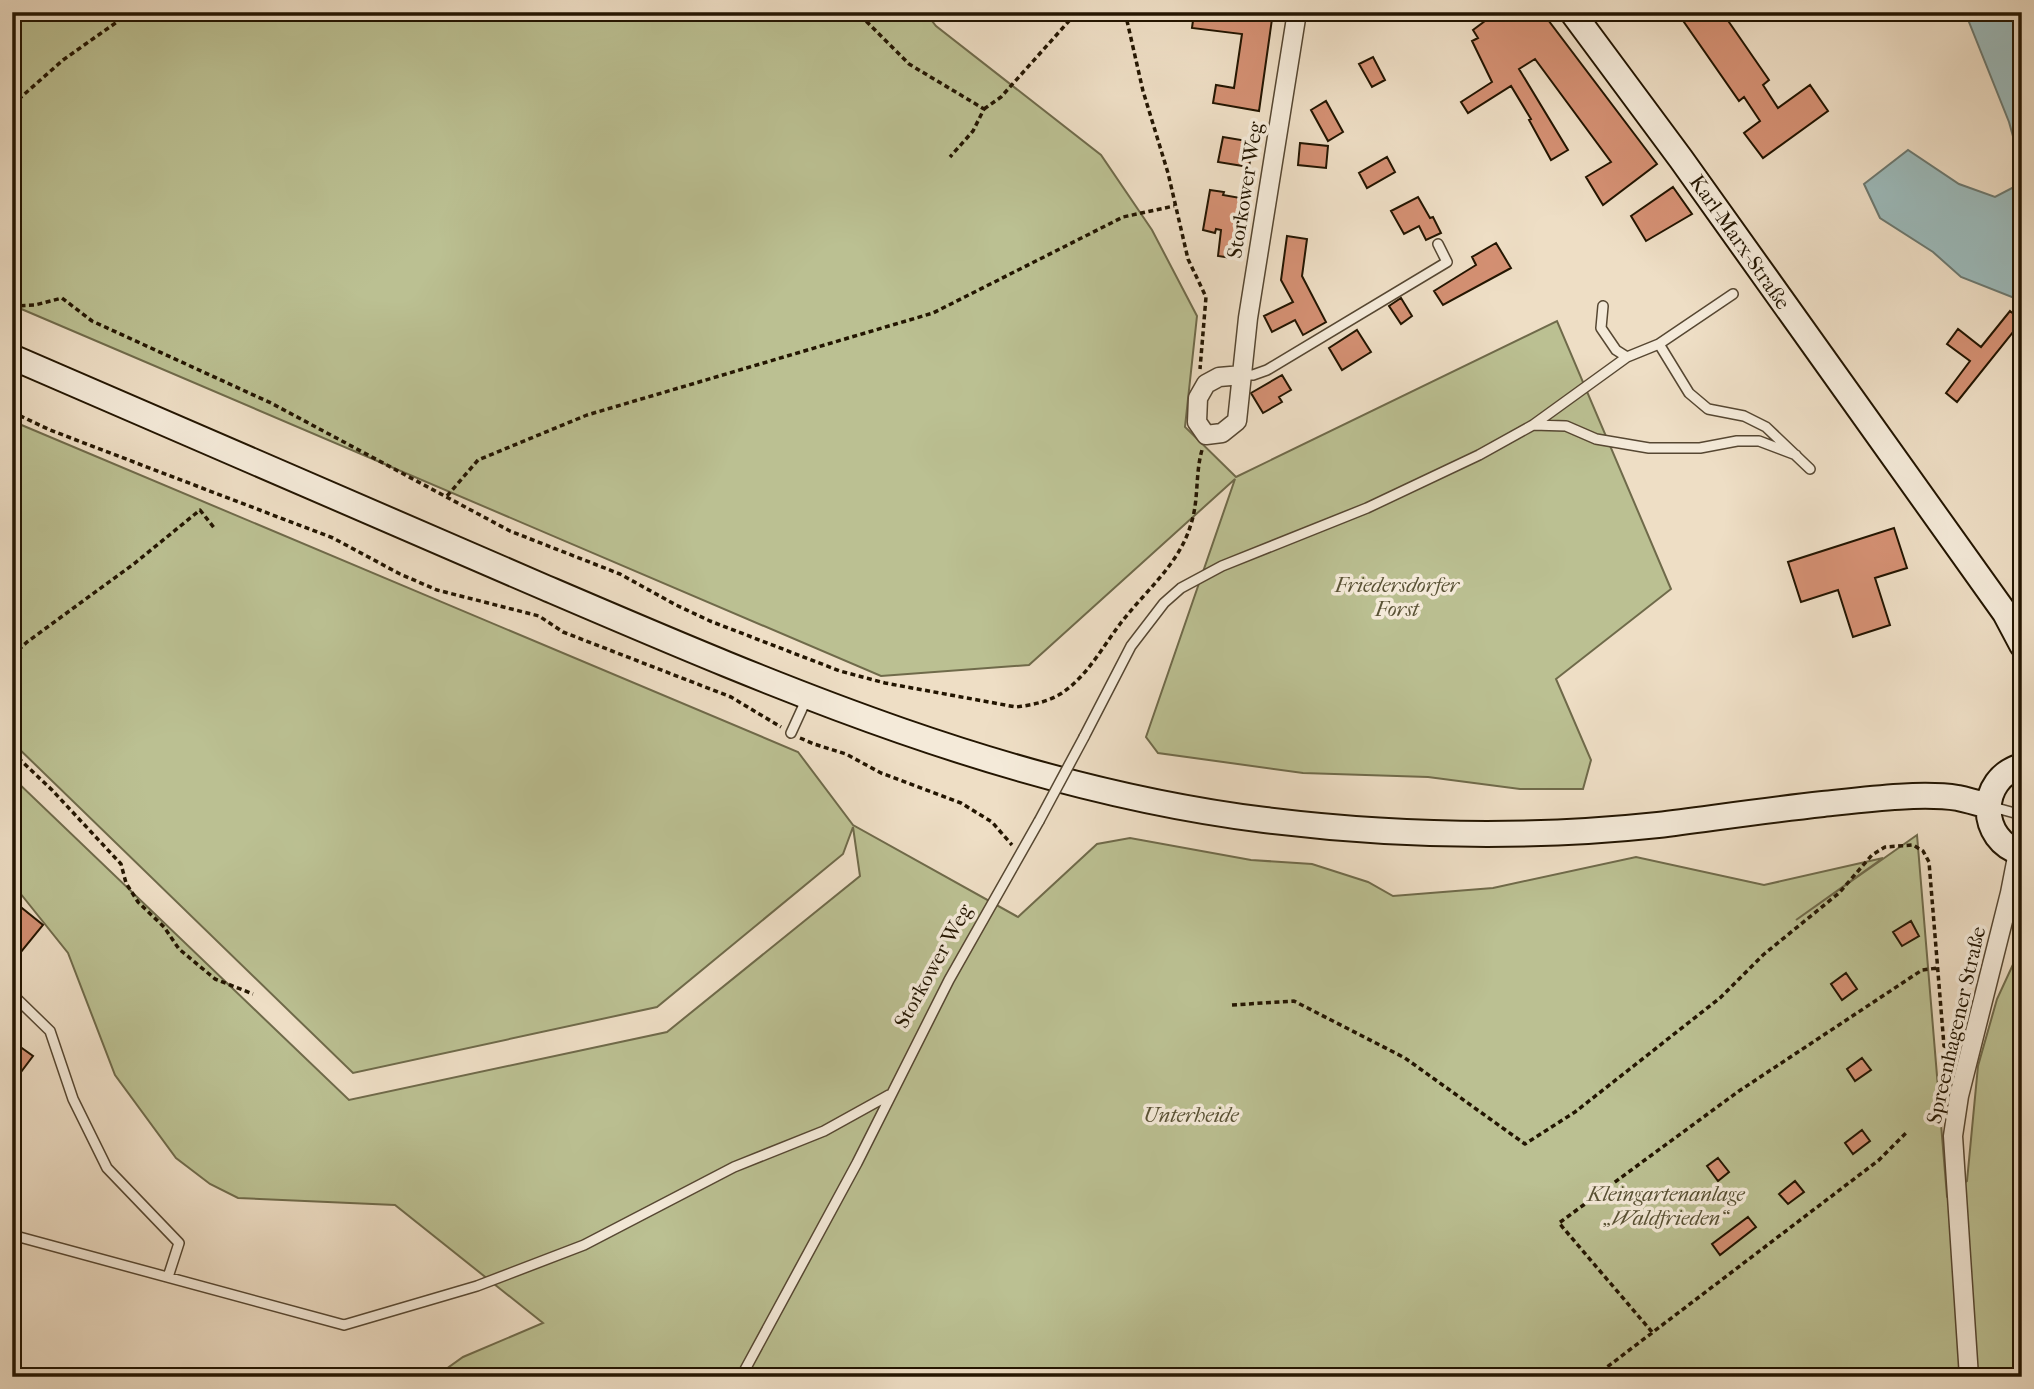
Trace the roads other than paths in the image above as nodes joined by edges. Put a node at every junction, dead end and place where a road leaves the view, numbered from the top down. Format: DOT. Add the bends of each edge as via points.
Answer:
graph roads {
  1 [pos="1297,12"];
  2 [pos="1572,12"];
  3 [pos="1438,244"];
  4 [pos="1732,293"];
  5 [pos="1603,306"];
  6 [pos="1659,344"];
  7 [pos="12,357"];
  8 [pos="1627,358"];
  9 [pos="1242,376"];
  10 [pos="1533,425"];
  11 [pos="1796,454"];
  12 [pos="1810,469"];
  13 [pos="2022,645"];
  14 [pos="808,696"];
  15 [pos="791,733"];
  16 [pos="2022,766"];
  17 [pos="1988,806"];
  18 [pos="2022,815"];
  19 [pos="2020,852"];
  20 [pos="12,994"];
  21 [pos="890,1095"];
  22 [pos="12,1235"];
  23 [pos="168,1278"];
  24 [pos="741,1377"];
  25 [pos="1969,1377"];
  1 -- 9 [label="street, Storkower Weg"];
  2 -- 13 [label="main road, Karl-Marx-Straße" via="2005,613"];
  3 -- 9 [label="lane" via="1447,262 1267,370"];
  4 -- 6 [label="lane, Storkower Weg"];
  5 -- 8 [label="lane" via="1601,328"];
  6 -- 8 [label="lane, Storkower Weg"];
  6 -- 11 [label="lane" via="1689,393 1708,409 1744,416 1766,427"];
  7 -- 14 [label="main road" via="611,616"];
  8 -- 10 [label="lane, Storkower Weg"];
  9 -- 9 [label="street, Storkower Weg" via="1237,421 1222,433 1206,435 1197,422 1198,398 1206,384 1219,377"];
  10 -- 11 [label="lane" via="1566,426 1596,439 1649,448 1759,441"];
  10 -- 21 [label="lane, Storkower Weg, bridge" via="1432,479 1222,566 1181,588 1164,603 1131,646"];
  11 -- 12 [label="lane"];
  14 -- 15 [label="lane"];
  14 -- 17 [label="main road" via="958,750 1082,785 1188,808 1320,827 1532,834 1657,825 1857,800 1952,797"];
  16 -- 17 [label="main road" via="1997,782"];
  17 -- 18 [label="lane"];
  17 -- 19 [label="main road" via="1995,834"];
  19 -- 25 [label="street, Spreenhagener Straße" via="1953,1136"];
  20 -- 23 [label="lane" via="50,1031 73,1099 107,1168 179,1243"];
  21 -- 23 [label="lane" via="824,1131 734,1167 584,1245 477,1286 344,1325"];
  21 -- 24 [label="lane, Storkower Weg"];
  22 -- 23 [label="lane"];
}
